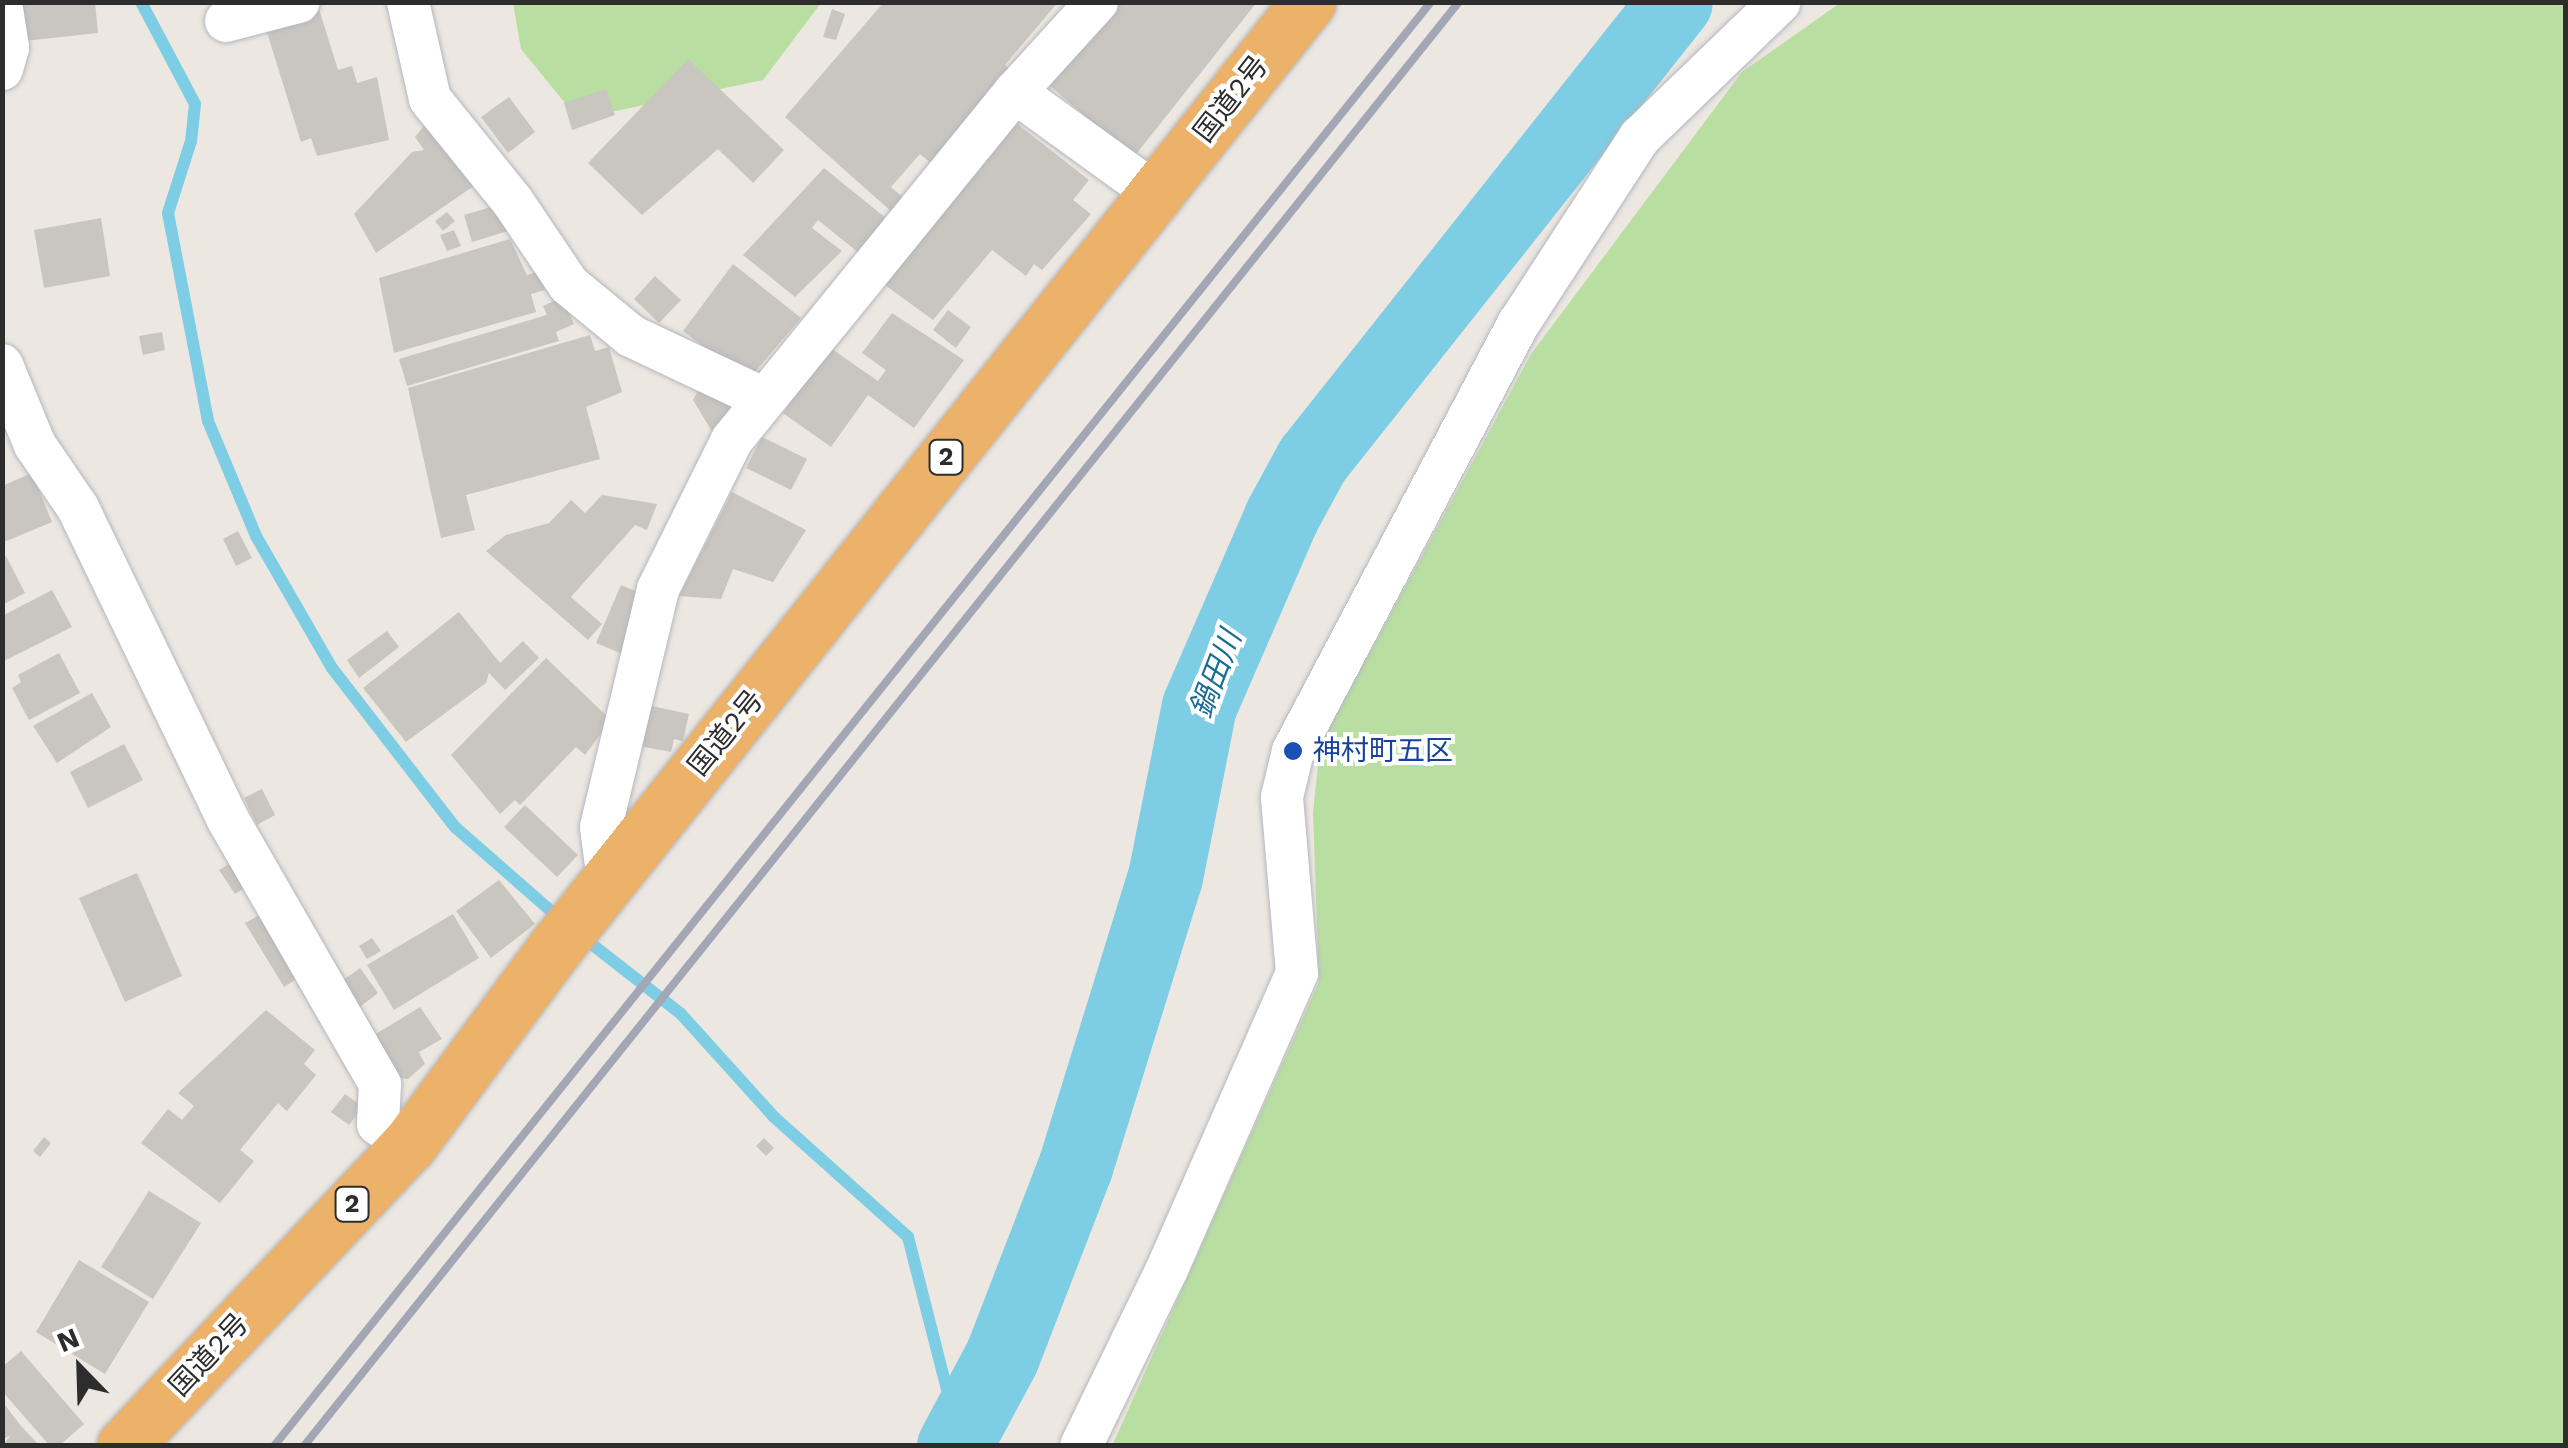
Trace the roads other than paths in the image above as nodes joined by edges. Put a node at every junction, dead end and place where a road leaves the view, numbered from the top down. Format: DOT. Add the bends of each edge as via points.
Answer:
graph roads {
  1 [pos="300,2"];
  2 [pos="408,2"];
  3 [pos="1097,2"];
  4 [pos="1308,2"];
  5 [pos="1780,2"];
  6 [pos="2,8"];
  7 [pos="226,21"];
  8 [pos="2,68"];
  9 [pos="1015,92"];
  10 [pos="1156,194"];
  11 [pos="2,366"];
  12 [pos="764,400"];
  13 [pos="583,912"];
  14 [pos="409,1144"];
  15 [pos="124,1446"];
  16 [pos="1081,1446"];
  1 -- 7 [label="street"];
  2 -- 12 [label="street" via="430,99 513,202 569,286 631,336"];
  3 -- 9 [label="street"];
  4 -- 10 [label="highway, 国道2号 / 2"];
  5 -- 16 [label="street" via="1640,136 1519,323 1293,751 1282,797 1296,973 1167,1269"];
  6 -- 8 [label="street" via="8,48"];
  9 -- 10 [label="street"];
  9 -- 12 [label="street"];
  10 -- 13 [label="highway, 国道2号 / 2"];
  11 -- 14 [label="street" via="35,445 78,508 227,818 380,1084 378,1124"];
  12 -- 13 [label="street" via="732,440 658,589"];
  13 -- 14 [label="highway, 国道2号 / 2"];
  14 -- 15 [label="highway, 国道2号 / 2"];
}
